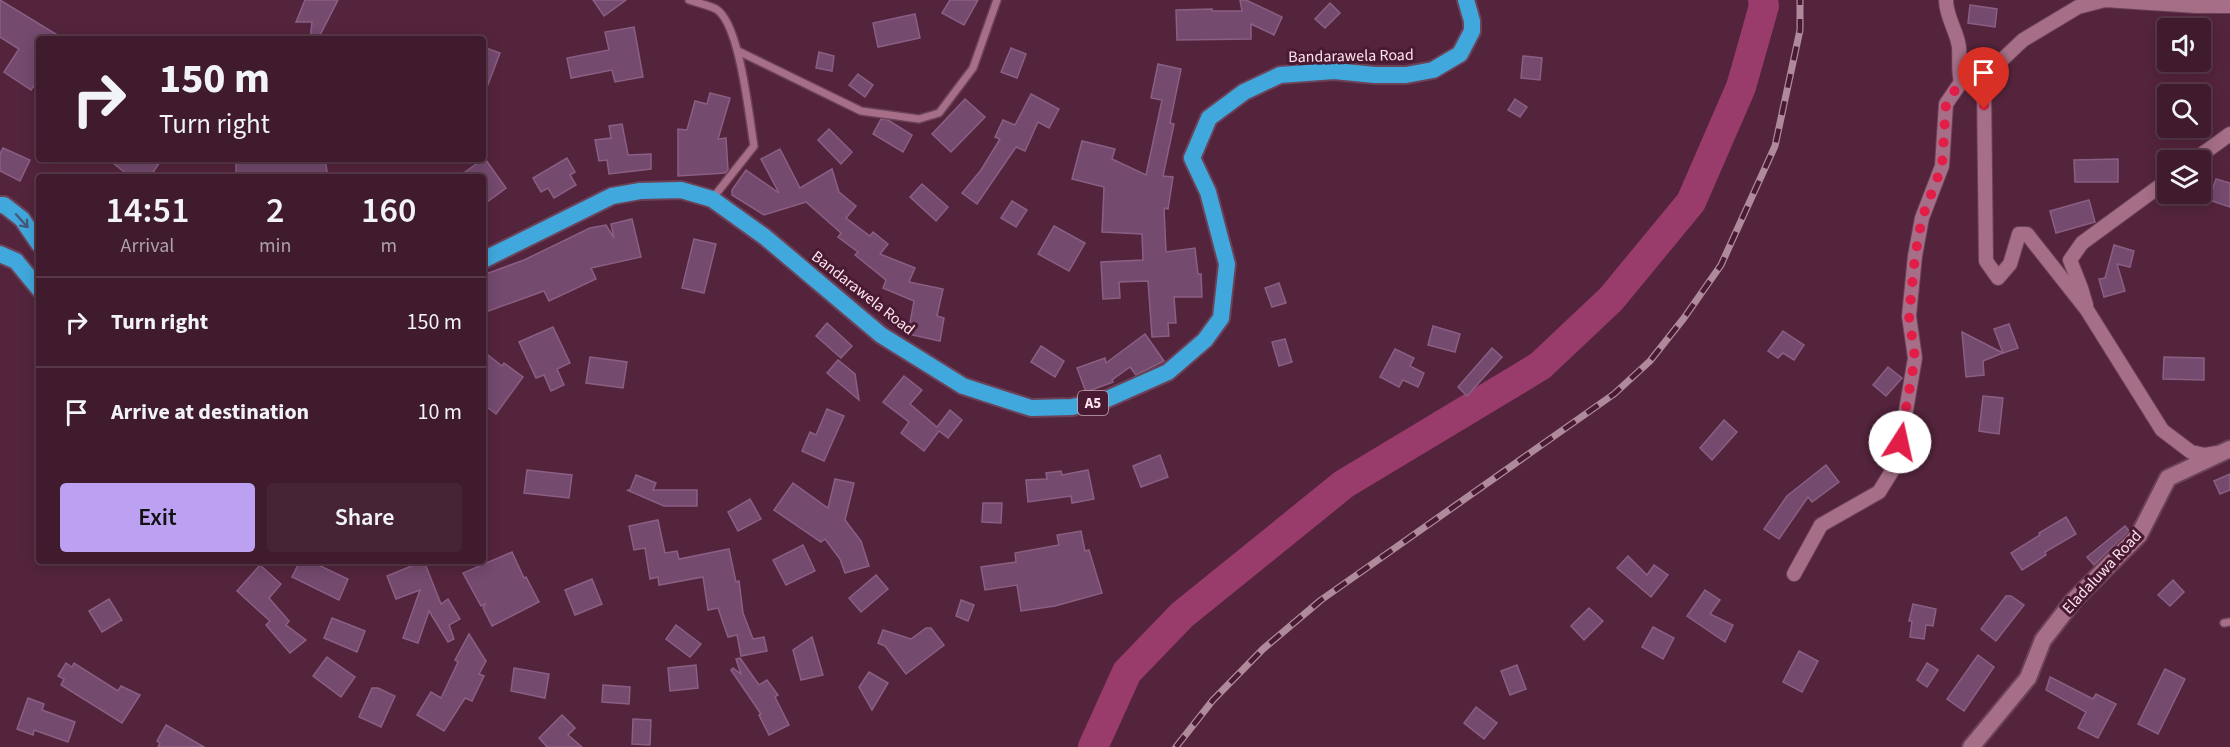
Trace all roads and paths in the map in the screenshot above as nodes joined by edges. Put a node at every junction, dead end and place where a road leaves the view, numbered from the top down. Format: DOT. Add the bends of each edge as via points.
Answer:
graph roads {
  1 [pos="689,0"];
  2 [pos="997,0"];
  3 [pos="1466,0"];
  4 [pos="1946,0"];
  5 [pos="2197,3"];
  6 [pos="2230,6"];
  7 [pos="738,51"];
  8 [pos="1961,81"];
  9 [pos="1984,88"];
  10 [pos="2230,134"];
  11 [pos="2208,150"];
  12 [pos="2157,188"];
  13 [pos="712,199"];
  14 [pos="0,205"];
  15 [pos="36,240"];
  16 [pos="0,254"];
  17 [pos="486,259"];
  18 [pos="36,285"];
  19 [pos="2087,310"];
  20 [pos="2226,450"];
  21 [pos="1794,574"];
  22 [pos="1971,747"];
  1 -- 7 [label="lane" via="717,10 731,28"];
  2 -- 7 [label="lane" via="973,68 939,113 919,119 861,111"];
  3 -- 13 [label="highway, Bandarawela Road / A5" via="1472,31 1460,54 1433,70 1406,75 1334,71 1280,75 1244,92 1209,118 1192,158 1208,192 1227,264 1221,318 1205,340 1168,372 1105,400 1072,407 1031,408 963,386 881,334 765,237"];
  4 -- 8 [label="street" via="1959,45"];
  5 -- 6 [label="street"];
  5 -- 9 [label="street" via="2105,0 2078,7 2023,40 1986,75"];
  7 -- 13 [label="lane" via="754,146"];
  8 -- 9 [label="street"];
  8 -- 21 [label="street" via="1946,104 1942,166 1922,218 1915,256 1909,316 1915,358 1897,463 1879,492 1821,525"];
  9 -- 19 [label="street" via="1986,261 1998,278 2010,264 2019,234 2027,234"];
  10 -- 11 [label="street"];
  12 -- 19 [label="street" via="2082,243 2070,260"];
  13 -- 17 [label="highway, Bandarawela Road / A5" via="681,190 612,196"];
  14 -- 15 [label="highway, one-way" via="22,219"];
  16 -- 18 [label="highway" via="16,261"];
  19 -- 20 [label="street" via="2162,430 2191,452 2205,455"];
  20 -- 22 [label="street, Eladaluwa Road" via="2168,478 2139,535 2074,600 2043,640 2028,678"];
}
